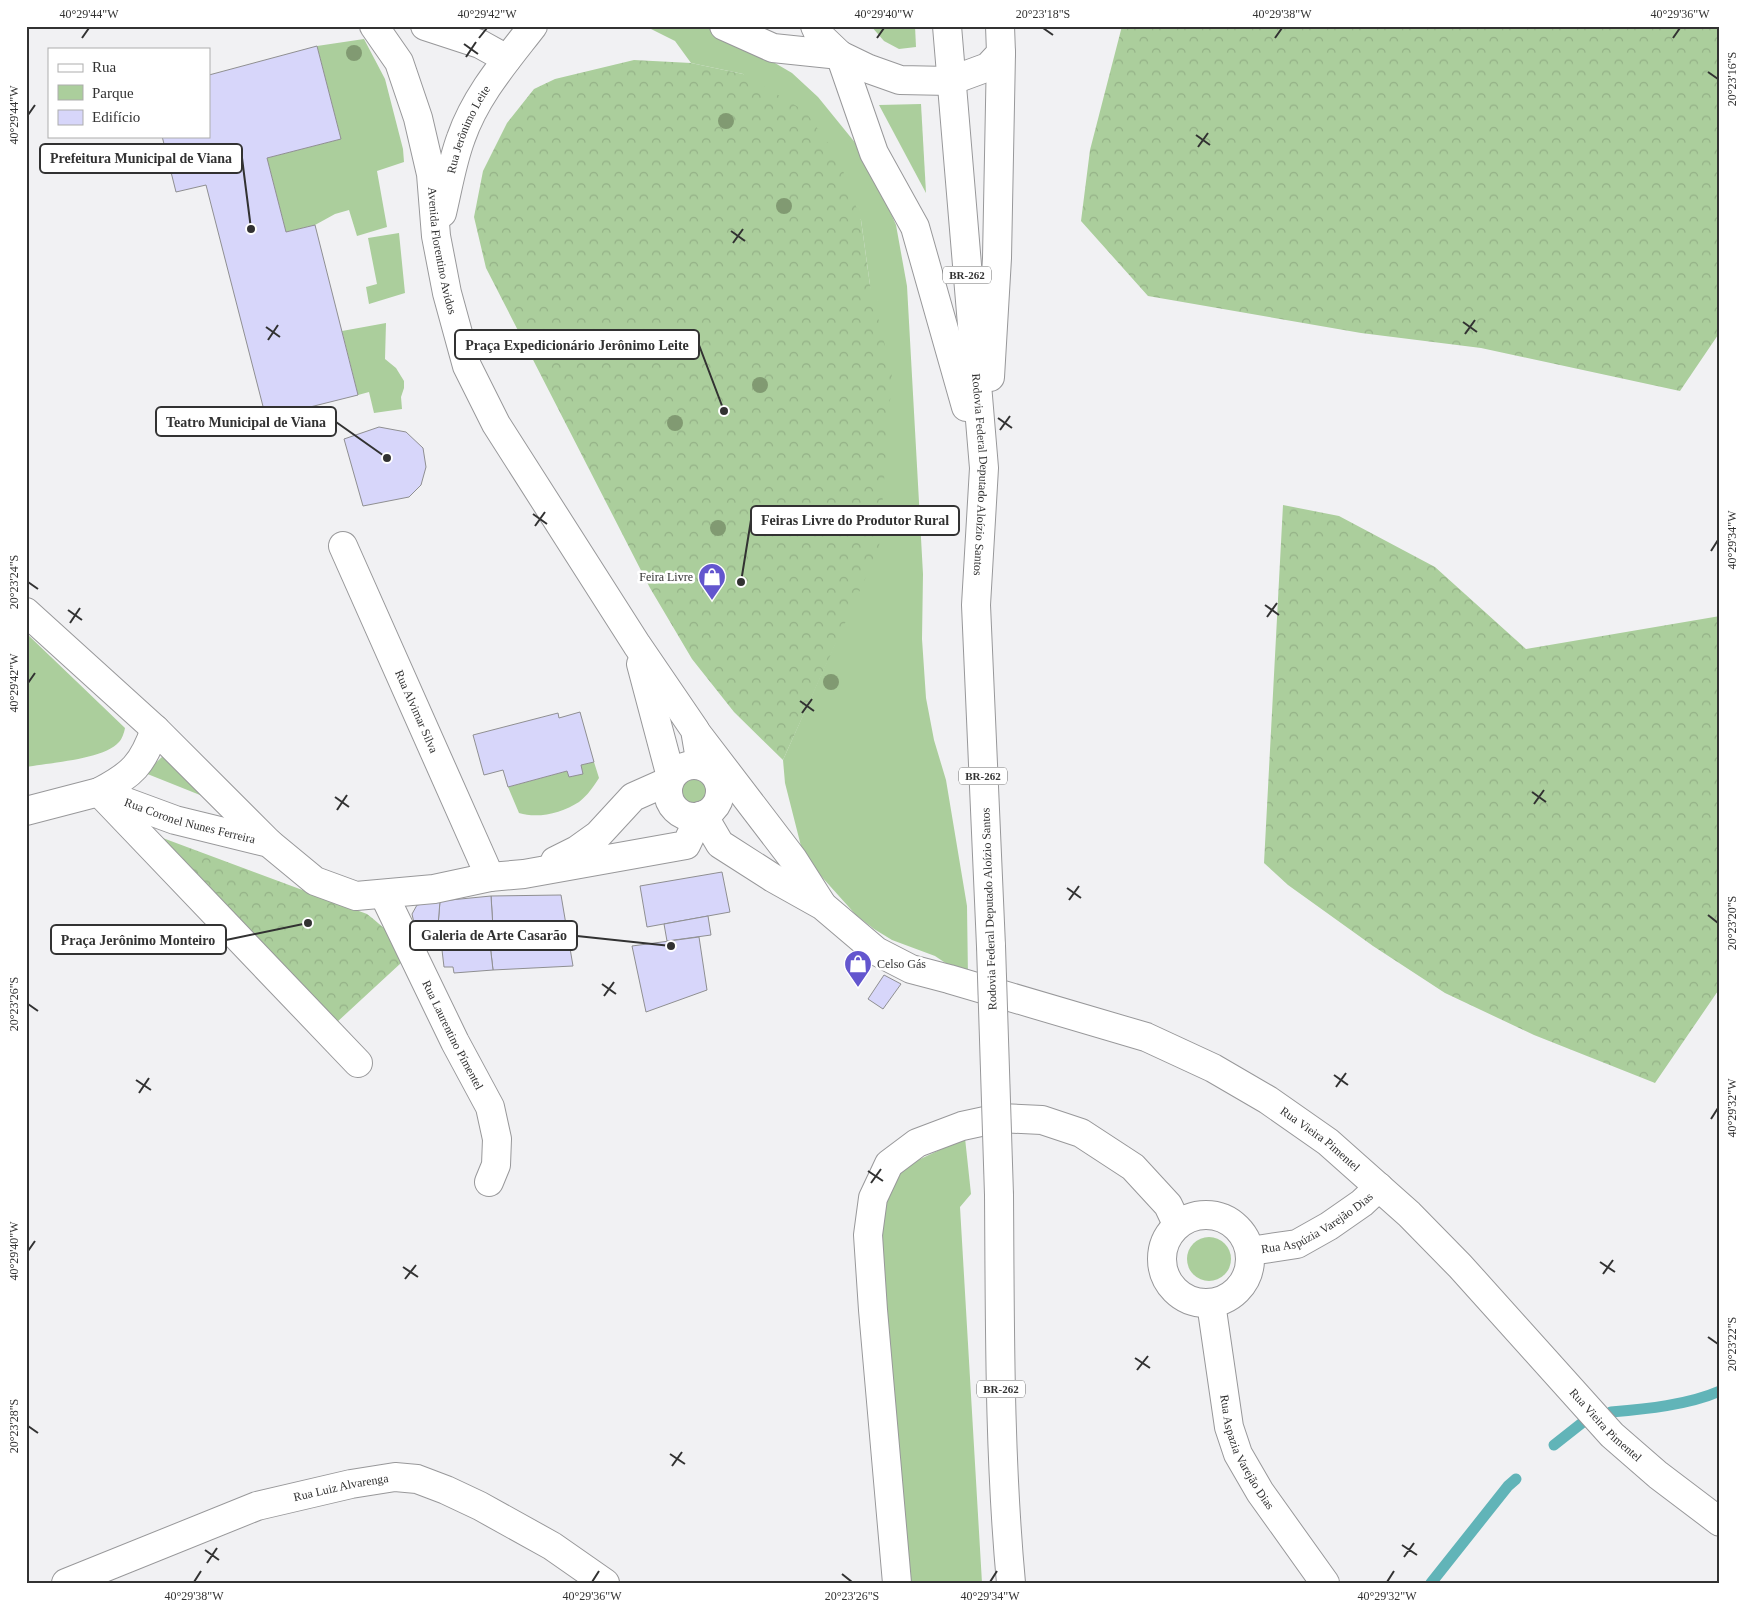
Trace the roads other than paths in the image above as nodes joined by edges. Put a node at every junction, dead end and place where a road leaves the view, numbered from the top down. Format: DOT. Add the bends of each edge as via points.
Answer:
graph roads {
  1 [pos="374,26"];
  2 [pos="425,26"];
  3 [pos="534,26"];
  4 [pos="724,26"];
  5 [pos="815,26"];
  6 [pos="947,26"];
  7 [pos="1000,26"];
  8 [pos="1000,53"];
  9 [pos="840,55"];
  10 [pos="507,59"];
  11 [pos="950,81"];
  12 [pos="436,236"];
  13 [pos="984,468"];
  14 [pos="343,546"];
  15 [pos="26,612"];
  16 [pos="637,645"];
  17 [pos="155,729"];
  18 [pos="695,730"];
  19 [pos="700,765"];
  20 [pos="670,779"];
  21 [pos="99,792"];
  22 [pos="707,809"];
  23 [pos="26,811"];
  24 [pos="759,814"];
  25 [pos="269,843"];
  26 [pos="524,874"];
  27 [pos="490,877"];
  28 [pos="384,895"];
  29 [pos="823,906"];
  30 [pos="358,1063"];
  31 [pos="489,1182"];
  32 [pos="1379,1187"];
  33 [pos="1177,1224"];
  34 [pos="1250,1251"];
  35 [pos="1211,1303"];
  36 [pos="1720,1522"];
  37 [pos="66,1583"];
  38 [pos="605,1583"];
  39 [pos="897,1583"];
  40 [pos="1011,1583"];
  41 [pos="1325,1583"];
  1 -- 12 [label="main road, Avenida Florentino Avidos" via="398,62 418,118 431,174"];
  2 -- 10 [label="main road" via="480,44"];
  3 -- 10 [label="main road, Rua Jerônimo Leite"];
  4 -- 9 [label="main road" via="773,48"];
  5 -- 9 [label="main road" via="819,35"];
  6 -- 11 [label="main road, Rodovia Federal Deputado Aloízio Santos / BR-262"];
  7 -- 8 [label="main road"];
  8 -- 11 [label="main road" via="988,67"];
  8 -- 13 [label="main road" via="997,258"];
  9 -- 11 [label="main road" via="900,80"];
  9 -- 13 [label="main road" via="874,153 915,227"];
  10 -- 12 [label="main road, Rua Jerônimo Leite" via="489,82 460,138"];
  11 -- 13 [label="main road, Rodovia Federal Deputado Aloízio Santos / BR-262"];
  12 -- 16 [label="main road, Avenida Florentino Avidos" via="451,309 468,366 496,424"];
  13 -- 40 [label="main road, Rodovia Federal Deputado Aloízio Santos / BR-262, bridge" via="976,605 999,1195 1001,1402"];
  14 -- 27 [label="main road, Rua Alvimar Silva"];
  15 -- 17 [label="main road"];
  16 -- 18 [label="main road"];
  16 -- 20 [label="main road"];
  17 -- 21 [label="main road" via="148,751 136,768"];
  17 -- 25 [label="main road"];
  18 -- 19 [label="main road"];
  18 -- 24 [label="main road"];
  19 -- 20 [label="main road" via="684,766"];
  19 -- 22 [label="main road" via="714,774 720,789"];
  20 -- 22 [label="main road" via="668,796 673,807 686,816"];
  20 -- 26 [label="main road" via="633,797 598,835 577,850"];
  21 -- 23 [label="main road"];
  21 -- 25 [label="main road, Rua Coronel Nunes Ferreira" via="175,820"];
  21 -- 30 [label="main road"];
  22 -- 24 [label="main road"];
  22 -- 26 [label="main road" via="686,846"];
  22 -- 29 [label="main road" via="720,844"];
  24 -- 29 [label="main road"];
  25 -- 28 [label="main road, Rua Coronel Nunes Ferreira" via="315,881 356,896"];
  26 -- 27 [label="main road, Rua Coronel Nunes Ferreira"];
  27 -- 28 [label="main road, Rua Coronel Nunes Ferreira" via="434,890"];
  28 -- 31 [label="main road, Rua Laurentino Pímentel" via="490,1107 497,1139 496,1165"];
  29 -- 32 [label="main road, Rua Vieira Pimentel" via="876,951 911,969 1146,1037 1213,1068 1268,1100 1328,1142"];
  32 -- 34 [label="main road, Rua Aspúzia Varejão Dias" via="1362,1203 1297,1244"];
  32 -- 36 [label="main road, Rua Vieira Pimentel" via="1460,1266 1612,1435"];
  33 -- 34 [label="main road" via="1194,1215 1215,1215 1237,1226"];
  33 -- 35 [label="main road" via="1163,1243 1161,1262 1168,1282 1191,1301"];
  33 -- 39 [label="main road" via="1168,1205 1133,1168 1081,1133 1042,1120 999,1118 962,1126 917,1143 889,1164 872,1198 868,1235"];
  34 -- 35 [label="main road" via="1250,1266 1243,1283 1228,1297"];
  35 -- 41 [label="main road, Rua Aspazia Varejão Dias" via="1228,1427 1238,1454 1260,1492"];
  37 -- 38 [label="main road, Rua Luiz Alvarenga" via="257,1506 395,1477 417,1479 480,1506 552,1546"];
}
